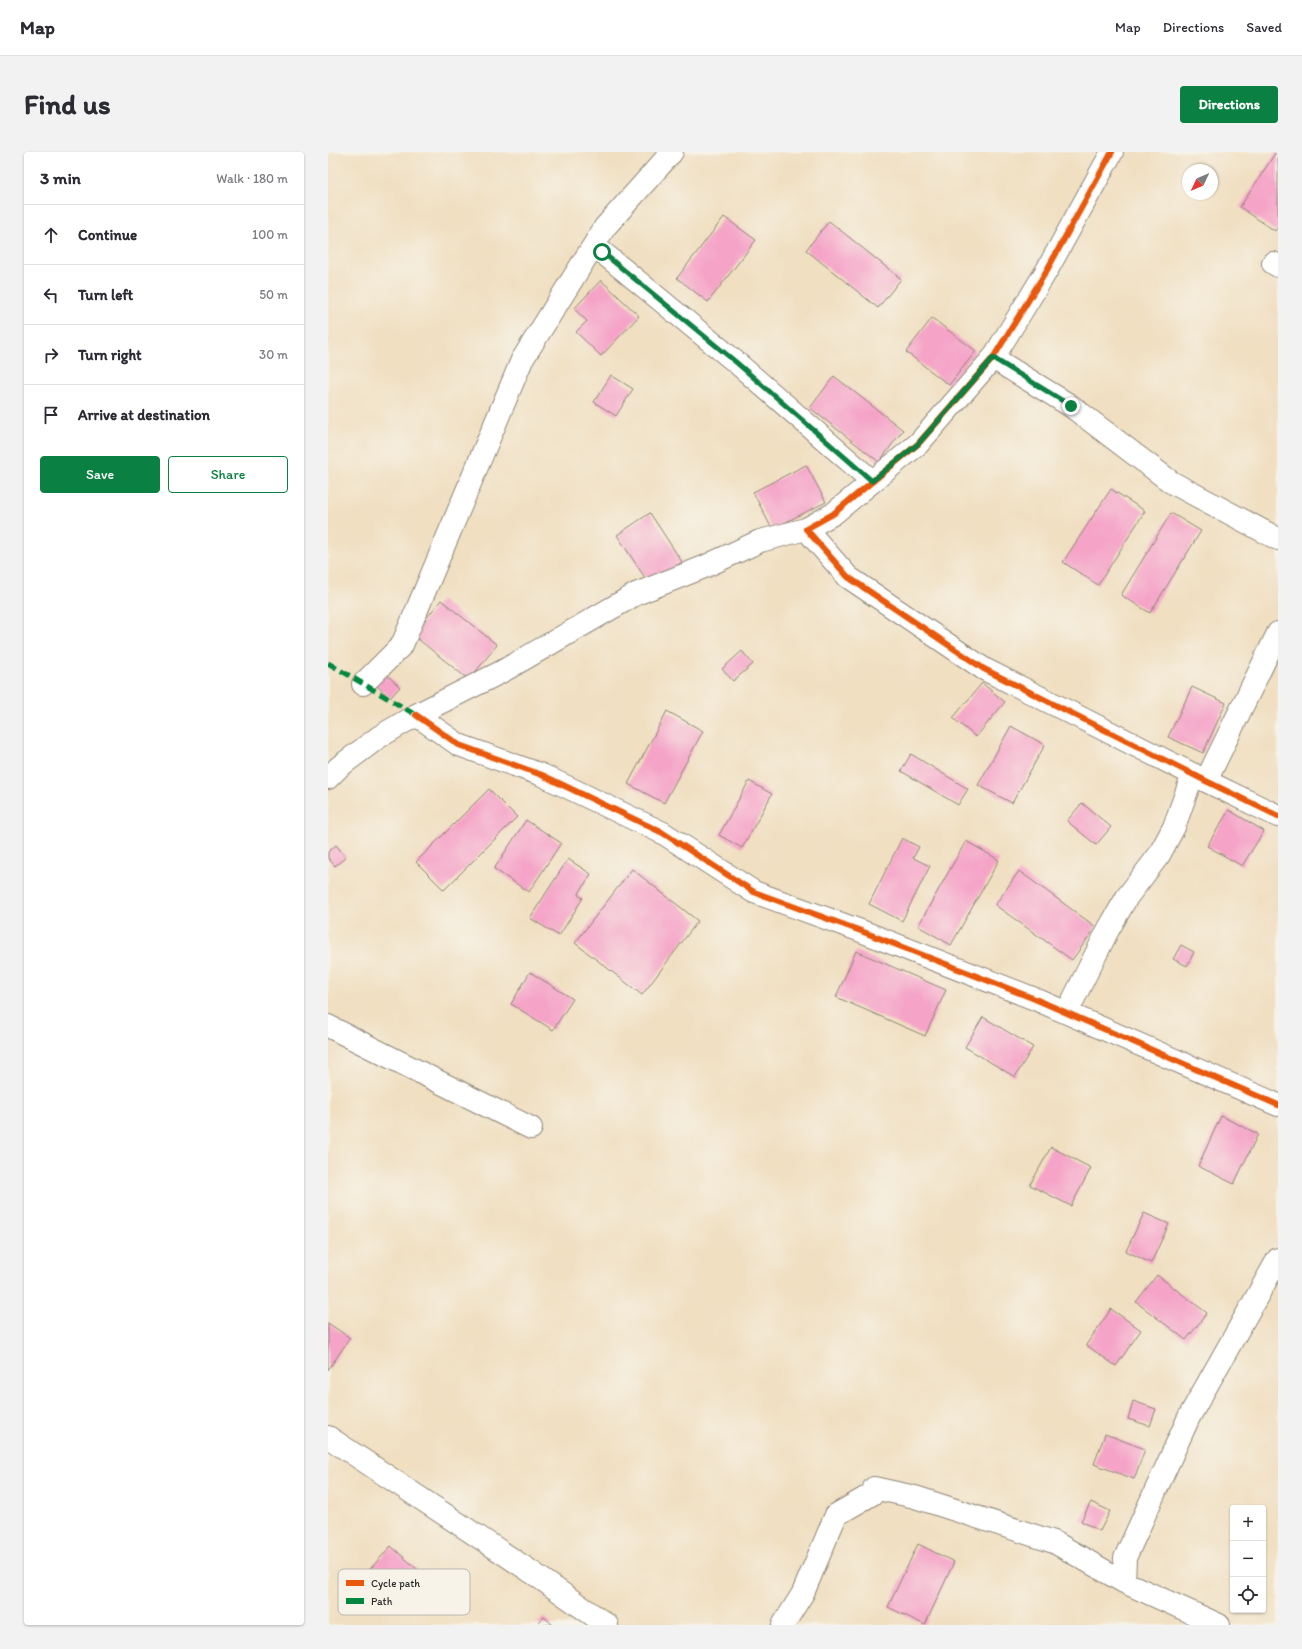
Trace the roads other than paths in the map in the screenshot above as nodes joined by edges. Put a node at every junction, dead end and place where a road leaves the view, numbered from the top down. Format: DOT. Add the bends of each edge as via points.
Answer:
graph roads {
  1 [pos="672,152"];
  2 [pos="1112,152"];
  3 [pos="602,252"];
  4 [pos="993,358"];
  5 [pos="872,481"];
  6 [pos="806,529"];
  7 [pos="1278,539"];
  8 [pos="1278,633"];
  9 [pos="363,684"];
  10 [pos="416,715"];
  11 [pos="328,778"];
  12 [pos="1200,778"];
  13 [pos="1278,816"];
  14 [pos="1067,1012"];
  15 [pos="328,1026"];
  16 [pos="1278,1105"];
  17 [pos="531,1128"];
  18 [pos="1278,1259"];
  19 [pos="328,1437"];
  20 [pos="1124,1582"];
  21 [pos="607,1625"];
  22 [pos="783,1625"];
  23 [pos="1219,1625"];
  1 -- 9 [label="street" via="605,227 522,360 402,645"];
  2 -- 4 [label="street" via="1047,270"];
  3 -- 5 [label="street" via="737,363"];
  4 -- 5 [label="street" via="918,444"];
  4 -- 7 [label="street" via="1071,406 1171,482"];
  5 -- 6 [label="street" via="833,514"];
  6 -- 10 [label="street" via="760,541 636,594 503,671"];
  6 -- 12 [label="street" via="848,577 984,669"];
  8 -- 12 [label="street"];
  10 -- 11 [label="street" via="379,737"];
  10 -- 14 [label="street" via="459,745 542,776 663,833 754,892"];
  12 -- 13 [label="street"];
  12 -- 14 [label="street" via="1159,856 1127,897 1108,930"];
  14 -- 16 [label="street"];
  15 -- 17 [label="street"];
  18 -- 20 [label="street" via="1189,1417 1126,1558"];
  19 -- 21 [label="street" via="533,1572"];
  20 -- 22 [label="street" via="1054,1542 915,1497 874,1488 874,1493 836,1515 803,1594"];
  20 -- 23 [label="street"];
}
